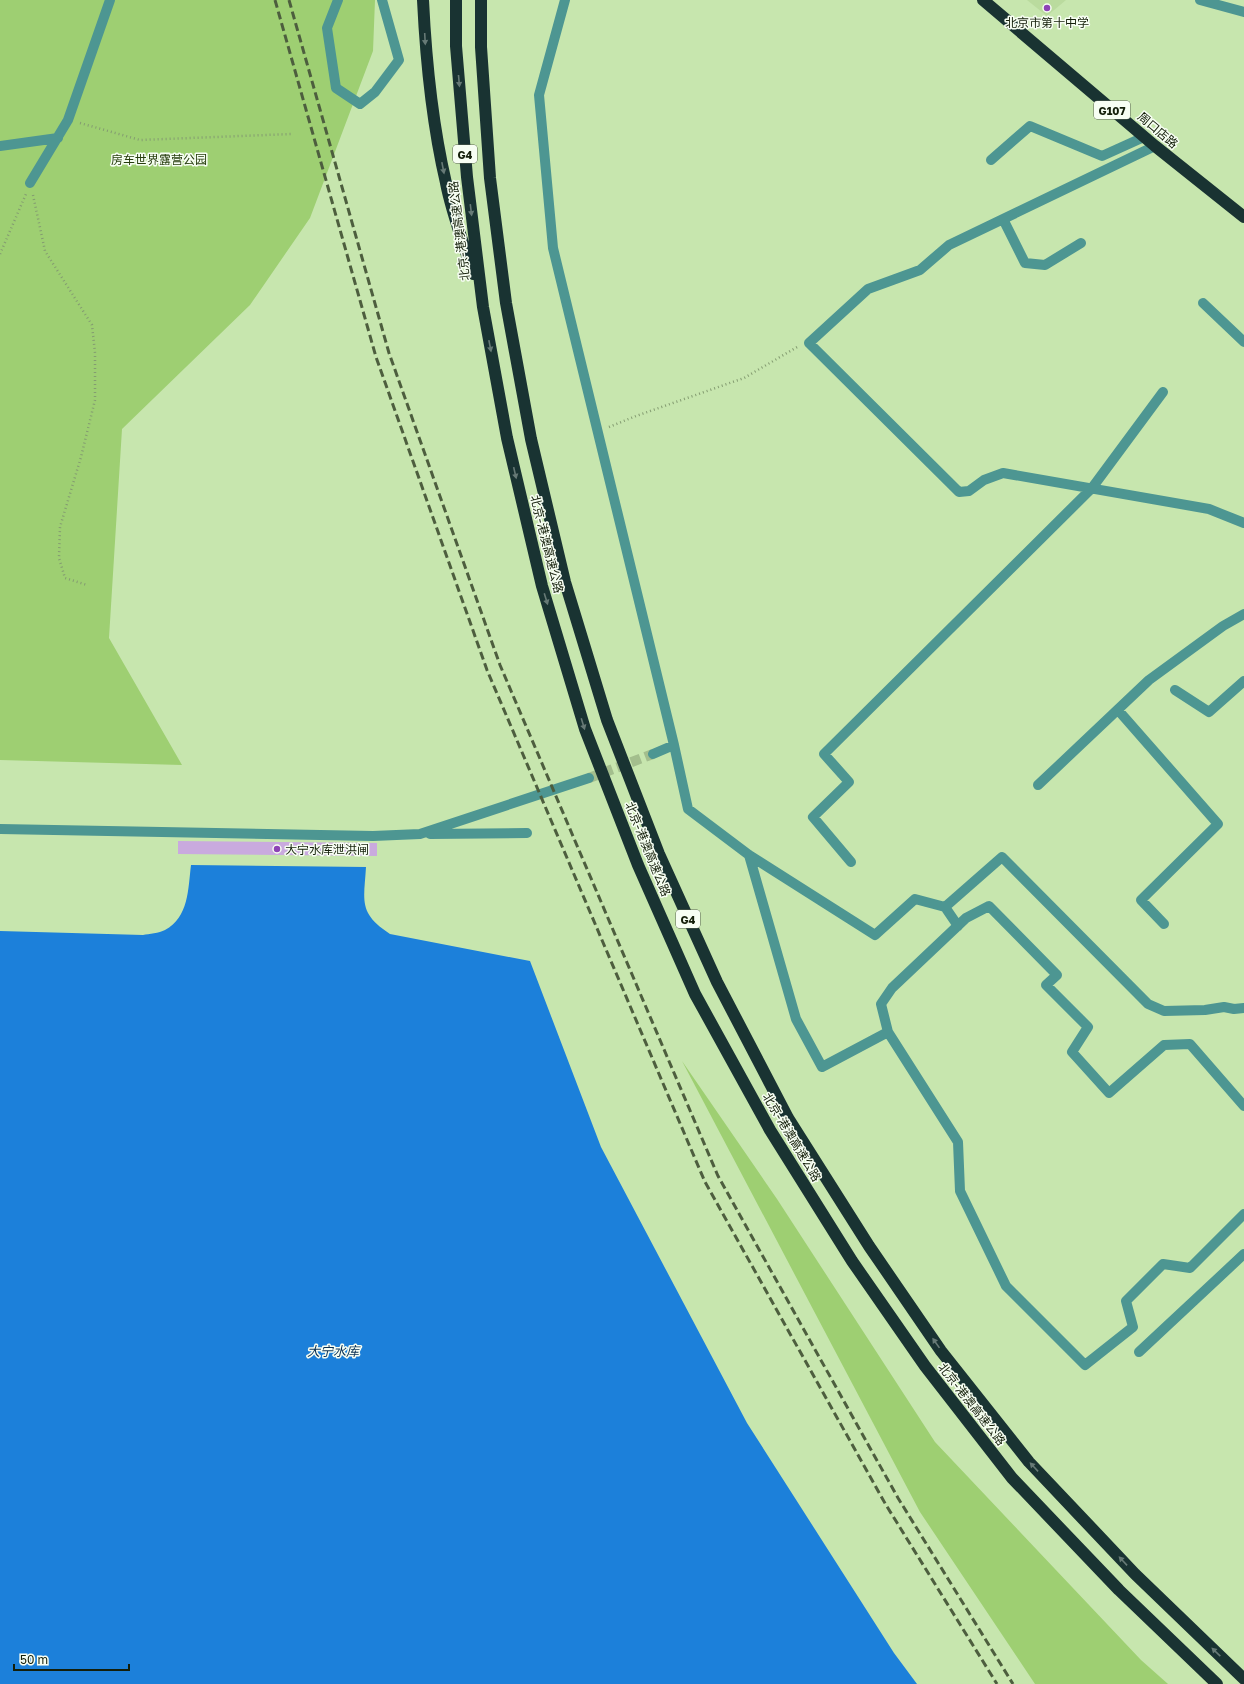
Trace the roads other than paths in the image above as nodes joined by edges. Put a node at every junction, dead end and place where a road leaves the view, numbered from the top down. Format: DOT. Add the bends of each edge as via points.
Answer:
graph roads {
  1 [pos="110,0"];
  2 [pos="338,0"];
  3 [pos="382,0"];
  4 [pos="423,0"];
  5 [pos="456,0"];
  6 [pos="480,0"];
  7 [pos="565,0"];
  8 [pos="983,0"];
  9 [pos="1200,0"];
  10 [pos="1244,12"];
  11 [pos="1144,137"];
  12 [pos="58,138"];
  13 [pos="0,146"];
  14 [pos="1155,146"];
  15 [pos="991,160"];
  16 [pos="30,183"];
  17 [pos="1244,217"];
  18 [pos="1003,219"];
  19 [pos="1081,243"];
  20 [pos="1203,303"];
  21 [pos="483,307"];
  22 [pos="1244,342"];
  23 [pos="1163,392"];
  24 [pos="1092,488"];
  25 [pos="1244,523"];
  26 [pos="1244,614"];
  27 [pos="1244,681"];
  28 [pos="1175,690"];
  29 [pos="1118,710"];
  30 [pos="674,745"];
  31 [pos="653,754"];
  32 [pos="589,778"];
  33 [pos="1038,786"];
  34 [pos="0,829"];
  35 [pos="527,833"];
  36 [pos="420,834"];
  37 [pos="749,855"];
  38 [pos="851,862"];
  39 [pos="944,907"];
  40 [pos="1164,924"];
  41 [pos="958,926"];
  42 [pos="1244,1008"];
  43 [pos="888,1032"];
  44 [pos="1244,1106"];
  45 [pos="1244,1214"];
  46 [pos="1244,1254"];
  47 [pos="1139,1352"];
  48 [pos="1244,1679"];
  49 [pos="1217,1684"];
  1 -- 12 [label="street" via="68,120"];
  2 -- 3 [label="street" via="328,28 336,88 360,104 375,92 399,60"];
  4 -- 21 [label="highway, one-way" via="425,50 444,177"];
  5 -- 21 [label="highway, 北京-港澳高速公路 / G4, one-way" via="456,46 467,177"];
  48 -- 6 [label="highway, 北京-港澳高速公路 / G4, one-way" via="1135,1574 1030,1462 941,1351 869,1246 788,1118 707,961 659,854 608,720 565,582 554,537 531,439 506,303 490,178"];
  7 -- 30 [label="street" via="539,95 553,248"];
  8 -- 11 [label="highway, 周口店路 / G107"];
  9 -- 10 [label="street"];
  11 -- 14 [label="highway, 周口店路 / G107"];
  11 -- 15 [label="street" via="1102,156 1030,126"];
  12 -- 13 [label="street"];
  12 -- 16 [label="street"];
  14 -- 17 [label="highway, 周口店路 / G107"];
  14 -- 18 [label="street"];
  18 -- 19 [label="street" via="1025,263 1045,265"];
  18 -- 24 [label="street" via="949,245 920,270 868,289 809,343 959,492 969,491 984,480 1003,473"];
  20 -- 22 [label="street"];
  21 -- 49 [label="highway, 北京-港澳高速公路 / G4, one-way" via="507,438 542,586 585,729 638,865 695,994 770,1130 852,1261 925,1366 1012,1478 1119,1590"];
  23 -- 24 [label="street"];
  24 -- 25 [label="street" via="1209,509"];
  24 -- 38 [label="street" via="824,754 849,782 813,817"];
  26 -- 29 [label="street" via="1223,626 1149,680"];
  27 -- 28 [label="street" via="1209,712"];
  29 -- 33 [label="street"];
  29 -- 40 [label="street" via="1218,824 1141,900"];
  30 -- 31 [label="street"];
  30 -- 37 [label="street" via="688,809"];
  32 -- 36 [label="street"];
  34 -- 36 [label="street" via="373,836"];
  35 -- 36 [label="street"];
  37 -- 39 [label="street" via="875,935 915,899"];
  37 -- 43 [label="street" via="796,1019 822,1067"];
  39 -- 41 [label="street"];
  39 -- 42 [label="street" via="1002,857 1148,1004 1164,1011"];
  41 -- 43 [label="street" via="892,988 881,1004"];
  41 -- 44 [label="street" via="966,918 989,906 1056,975 1046,985 1088,1028 1072,1052 1109,1092 1164,1044 1190,1044"];
  43 -- 45 [label="street" via="958,1142 960,1191 1006,1286 1085,1365 1132,1327 1126,1301 1163,1264 1190,1268"];
  46 -- 47 [label="street"];
}
